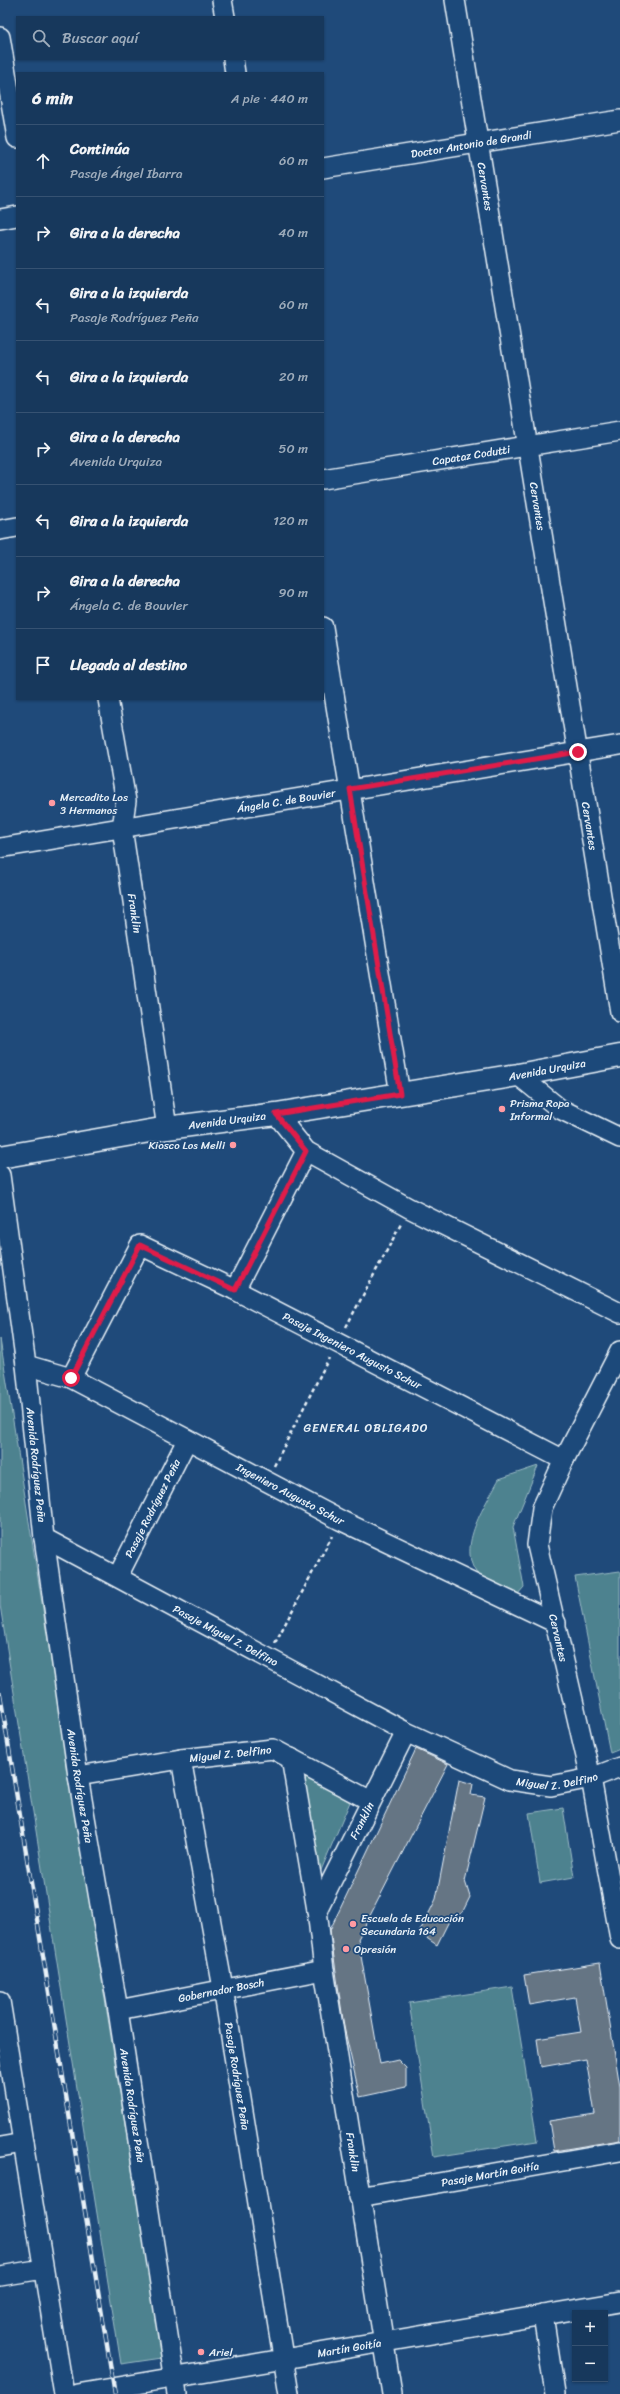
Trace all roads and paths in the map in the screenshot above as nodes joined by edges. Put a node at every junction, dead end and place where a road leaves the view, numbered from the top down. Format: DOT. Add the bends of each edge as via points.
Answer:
graph roads {
  1 [pos="222,0"];
  2 [pos="455,0"];
  3 [pos="225,16"];
  4 [pos="0,38"];
  5 [pos="233,60"];
  6 [pos="235,72"];
  7 [pos="620,120"];
  8 [pos="16,132"];
  9 [pos="480,144"];
  10 [pos="324,168"];
  11 [pos="16,216"];
  12 [pos="0,218"];
  13 [pos="620,431"];
  14 [pos="527,445"];
  15 [pos="324,478"];
  16 [pos="16,527"];
  17 [pos="0,530"];
  18 [pos="324,633"];
  19 [pos="108,700"];
  20 [pos="620,745"];
  21 [pos="578,752"];
  22 [pos="350,789"];
  23 [pos="122,828"];
  24 [pos="0,848"];
  25 [pos="620,1012"];
  26 [pos="620,1056"];
  27 [pos="518,1075"];
  28 [pos="400,1094"];
  29 [pos="276,1114"];
  30 [pos="167,1128"];
  31 [pos="620,1138"];
  32 [pos="306,1151"];
  33 [pos="0,1157"];
  34 [pos="0,1175"];
  35 [pos="235,1290"];
  36 [pos="620,1313"];
  37 [pos="620,1351"];
  38 [pos="26,1365"];
  39 [pos="71,1378"];
  40 [pos="187,1440"];
  41 [pos="564,1460"];
  42 [pos="340,1520"];
  43 [pos="44,1538"];
  44 [pos="118,1576"];
  45 [pos="556,1623"];
  46 [pos="268,1657"];
  47 [pos="406,1732"];
  48 [pos="291,1758"];
  49 [pos="181,1759"];
  50 [pos="620,1767"];
  51 [pos="78,1776"];
  52 [pos="591,1778"];
  53 [pos="371,1801"];
  54 [pos="317,1910"];
  55 [pos="620,1939"];
  56 [pos="324,1970"];
  57 [pos="223,1988"];
  58 [pos="0,2001"];
  59 [pos="118,2010"];
  60 [pos="2,2023"];
  61 [pos="23,2143"];
  62 [pos="0,2147"];
  63 [pos="620,2151"];
  64 [pos="359,2197"];
  65 [pos="43,2269"];
  66 [pos="0,2276"];
  67 [pos="620,2302"];
  68 [pos="543,2315"];
  69 [pos="384,2342"];
  70 [pos="284,2358"];
  71 [pos="176,2386"];
  72 [pos="64,2394"];
  73 [pos="77,2394"];
  74 [pos="290,2394"];
  75 [pos="392,2394"];
  76 [pos="555,2394"];
  1 -- 3 [label="street"];
  2 -- 9 [label="street, Cervantes"];
  4 -- 8 [label="street"];
  5 -- 6 [label="street"];
  7 -- 9 [label="street, Doctor Antonio de Grandi"];
  9 -- 10 [label="street, Doctor Antonio de Grandi"];
  9 -- 14 [label="street, Cervantes"];
  11 -- 12 [label="street"];
  13 -- 14 [label="street, Capataz Codutti"];
  14 -- 15 [label="street, Capataz Codutti"];
  14 -- 21 [label="street, Cervantes"];
  16 -- 17 [label="street"];
  18 -- 22 [label="street"];
  19 -- 23 [label="street, Franklin" via="126,801"];
  20 -- 21 [label="street, Ángela C. de Bouvier"];
  21 -- 22 [label="street, Ángela C. de Bouvier"];
  21 -- 25 [label="street, Cervantes"];
  22 -- 23 [label="street, Ángela C. de Bouvier"];
  22 -- 28 [label="street"];
  23 -- 24 [label="street, Ángela C. de Bouvier"];
  23 -- 30 [label="street, Franklin"];
  26 -- 27 [label="street, Avenida Urquiza"];
  27 -- 28 [label="street, Avenida Urquiza"];
  27 -- 31 [label="street" via="560,1109"];
  28 -- 29 [label="street, Avenida Urquiza"];
  29 -- 30 [label="street, Avenida Urquiza"];
  29 -- 32 [label="street"];
  30 -- 33 [label="street, Avenida Urquiza"];
  32 -- 35 [label="street"];
  32 -- 36 [label="street" via="409,1208"];
  34 -- 38 [label="street, Avenida Rodríguez Peña"];
  35 -- 39 [label="street, Pasaje Ingeniero Augusto Schur" via="140,1245"];
  35 -- 41 [label="street, Pasaje Ingeniero Augusto Schur"];
  37 -- 41 [label="street, Cervantes"];
  38 -- 39 [label="street, Ingeniero Augusto Schur"];
  38 -- 43 [label="street, Avenida Rodríguez Peña"];
  39 -- 40 [label="street, Ingeniero Augusto Schur"];
  40 -- 42 [label="street, Ingeniero Augusto Schur"];
  40 -- 44 [label="street, Pasaje Rodríguez Peña"];
  41 -- 45 [label="street, Cervantes" via="542,1508 537,1545"];
  42 -- 45 [label="street, Ingeniero Augusto Schur"];
  42 -- 46 [label="path"];
  43 -- 44 [label="street, Pasaje Miguel Z. Delfino"];
  43 -- 51 [label="street, Avenida Rodríguez Peña"];
  44 -- 46 [label="street, Pasaje Miguel Z. Delfino"];
  45 -- 52 [label="street, Cervantes"];
  46 -- 47 [label="street, Pasaje Miguel Z. Delfino"];
  47 -- 52 [label="street, Miguel Z. Delfino" via="510,1780 551,1786"];
  47 -- 53 [label="street, Franklin"];
  48 -- 49 [label="street, Miguel Z. Delfino" via="273,1749"];
  48 -- 53 [label="street, Miguel Z. Delfino"];
  48 -- 54 [label="street, Franklin"];
  49 -- 51 [label="street, Miguel Z. Delfino"];
  49 -- 57 [label="street, Pasaje Rodríguez Peña"];
  50 -- 52 [label="street, Miguel Z. Delfino"];
  51 -- 59 [label="street, Avenida Rodríguez Peña"];
  52 -- 55 [label="street, Cervantes"];
  53 -- 54 [label="street, Franklin"];
  54 -- 56 [label="street, Franklin"];
  56 -- 57 [label="street, Gobernador Bosch"];
  56 -- 64 [label="street, Franklin"];
  57 -- 59 [label="street, Gobernador Bosch"];
  57 -- 70 [label="street, Pasaje Rodríguez Peña"];
  58 -- 60 [label="street"];
  59 -- 71 [label="street, Avenida Rodríguez Peña"];
  60 -- 61 [label="street"];
  61 -- 62 [label="street"];
  61 -- 65 [label="street"];
  63 -- 64 [label="street, Pasaje Martín Goitía"];
  64 -- 69 [label="street, Franklin"];
  65 -- 66 [label="street"];
  65 -- 72 [label="street"];
  67 -- 68 [label="street, Martín Goitía"];
  68 -- 69 [label="street, Martín Goitía"];
  68 -- 76 [label="street"];
  69 -- 70 [label="street, Martín Goitía"];
  69 -- 75 [label="street, Franklin"];
  70 -- 71 [label="street, Martín Goitía"];
  70 -- 74 [label="street, Pasaje Rodríguez Peña"];
  71 -- 73 [label="street, Martín Goitía"];
}
